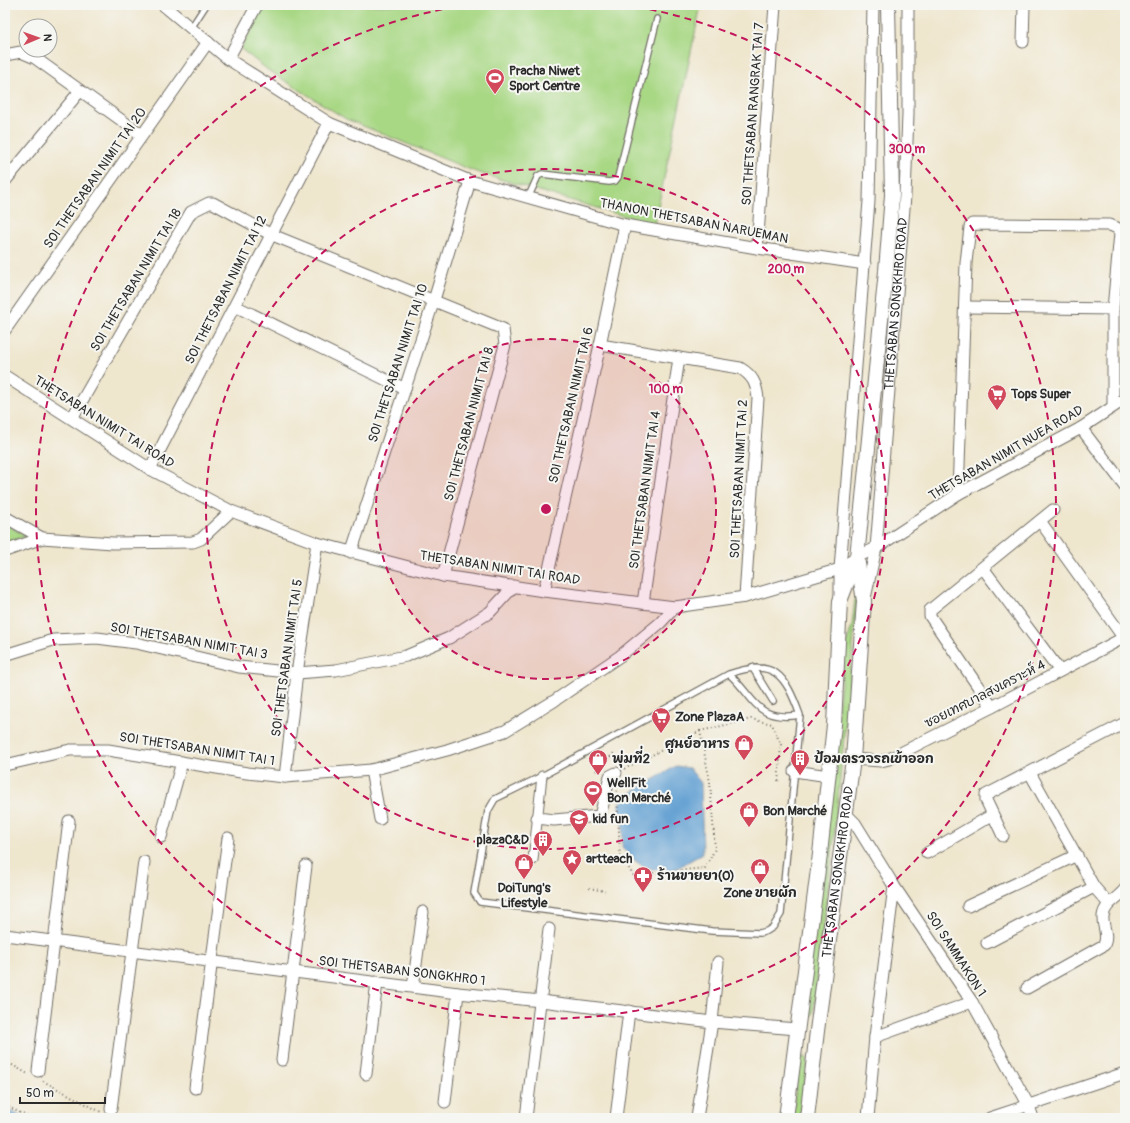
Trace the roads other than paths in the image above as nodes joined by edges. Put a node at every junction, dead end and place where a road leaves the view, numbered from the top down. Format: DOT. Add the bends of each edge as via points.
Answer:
graph roads {
  1 [pos="163,5"];
  2 [pos="206,5"];
  3 [pos="258,5"];
  4 [pos="775,5"];
  5 [pos="873,5"];
  6 [pos="888,5"];
  7 [pos="908,5"];
  8 [pos="1024,5"];
  9 [pos="657,19"];
  10 [pos="191,28"];
  11 [pos="208,42"];
  12 [pos="1023,42"];
  13 [pos="5,55"];
  14 [pos="228,59"];
  15 [pos="80,91"];
  16 [pos="329,124"];
  17 [pos="142,135"];
  18 [pos="5,181"];
  19 [pos="470,181"];
  20 [pos="528,198"];
  21 [pos="625,224"];
  22 [pos="270,234"];
  23 [pos="757,248"];
  24 [pos="865,264"];
  25 [pos="434,300"];
  26 [pos="234,306"];
  27 [pos="966,307"];
  28 [pos="1113,309"];
  29 [pos="5,330"];
  30 [pos="600,345"];
  31 [pos="679,358"];
  32 [pos="5,376"];
  33 [pos="405,389"];
  34 [pos="1125,399"];
  35 [pos="1113,406"];
  36 [pos="72,418"];
  37 [pos="1081,428"];
  38 [pos="150,469"];
  39 [pos="1125,486"];
  40 [pos="958,494"];
  41 [pos="1054,510"];
  42 [pos="231,511"];
  43 [pos="5,517"];
  44 [pos="1040,521"];
  45 [pos="42,538"];
  46 [pos="317,543"];
  47 [pos="876,548"];
  48 [pos="5,550"];
  49 [pos="351,553"];
  50 [pos="857,557"];
  51 [pos="983,568"];
  52 [pos="840,569"];
  53 [pos="443,576"];
  54 [pos="514,586"];
  55 [pos="544,591"];
  56 [pos="745,597"];
  57 [pos="840,601"];
  58 [pos="864,601"];
  59 [pos="643,604"];
  60 [pos="675,607"];
  61 [pos="1124,637"];
  62 [pos="5,655"];
  63 [pos="752,667"];
  64 [pos="1060,671"];
  65 [pos="297,673"];
  66 [pos="729,674"];
  67 [pos="774,701"];
  68 [pos="992,707"];
  69 [pos="800,714"];
  70 [pos="1125,723"];
  71 [pos="853,759"];
  72 [pos="182,762"];
  73 [pos="5,765"];
  74 [pos="372,770"];
  75 [pos="794,771"];
  76 [pos="616,773"];
  77 [pos="1030,773"];
  78 [pos="542,776"];
  79 [pos="829,776"];
  80 [pos="285,777"];
  81 [pos="846,812"];
  82 [pos="992,815"];
  83 [pos="537,818"];
  84 [pos="380,819"];
  85 [pos="68,820"];
  86 [pos="1003,836"];
  87 [pos="161,837"];
  88 [pos="228,838"];
  89 [pos="927,853"];
  90 [pos="1077,855"];
  91 [pos="533,860"];
  92 [pos="144,862"];
  93 [pos="306,866"];
  94 [pos="894,886"];
  95 [pos="1094,887"];
  96 [pos="1125,889"];
  97 [pos="1109,904"];
  98 [pos="968,906"];
  99 [pos="423,912"];
  100 [pos="549,929"];
  101 [pos="5,935"];
  102 [pos="55,940"];
  103 [pos="987,942"];
  104 [pos="134,951"];
  105 [pos="212,960"];
  106 [pos="718,962"];
  107 [pos="294,972"];
  108 [pos="377,982"];
  109 [pos="412,987"];
  110 [pos="1027,988"];
  111 [pos="458,993"];
  112 [pos="541,1001"];
  113 [pos="972,1002"];
  114 [pos="629,1011"];
  115 [pos="712,1022"];
  116 [pos="797,1029"];
  117 [pos="817,1031"];
  118 [pos="875,1037"];
  119 [pos="282,1060"];
  120 [pos="1125,1073"];
  121 [pos="366,1074"];
  122 [pos="36,1075"];
  123 [pos="195,1088"];
  124 [pos="445,1102"];
  125 [pos="1029,1106"];
  126 [pos="109,1112"];
  127 [pos="526,1118"];
  128 [pos="616,1118"];
  129 [pos="697,1118"];
  130 [pos="786,1118"];
  131 [pos="807,1118"];
  132 [pos="868,1118"];
  133 [pos="990,1118"];
  134 [pos="1033,1118"];
  1 -- 10 [label="street, THANON THETSABAN NARUEMAN"];
  2 -- 10 [label="lane"];
  3 -- 14 [label="street"];
  4 -- 23 [label="street, SOI THETSABAN RANGRAK TAI 7"];
  5 -- 24 [label="street, THETSABAN SONGKHRO ROAD" via="872,117"];
  6 -- 50 [label="street, THETSABAN SONGKHRO ROAD" via="892,195"];
  7 -- 47 [label="street, THETSABAN SONGKHRO ROAD" via="905,196"];
  8 -- 12 [label="street"];
  9 -- 20 [label="lane" via="618,177 615,181 609,182 542,174 538,176"];
  10 -- 11 [label="street, THANON THETSABAN NARUEMAN"];
  11 -- 14 [label="street, THANON THETSABAN NARUEMAN"];
  11 -- 17 [label="street, SOI THETSABAN NIMIT TAI 20"];
  13 -- 15 [label="street" via="21,52 35,58"];
  14 -- 16 [label="street, THANON THETSABAN NARUEMAN"];
  15 -- 17 [label="street"];
  15 -- 18 [label="street"];
  16 -- 19 [label="street, THANON THETSABAN NARUEMAN"];
  16 -- 22 [label="street, SOI THETSABAN NIMIT TAI 12"];
  17 -- 29 [label="street, SOI THETSABAN NIMIT TAI 20"];
  19 -- 20 [label="street, THANON THETSABAN NARUEMAN"];
  19 -- 25 [label="street, SOI THETSABAN NIMIT TAI 10"];
  20 -- 21 [label="street, THANON THETSABAN NARUEMAN"];
  21 -- 23 [label="street, THANON THETSABAN NARUEMAN"];
  21 -- 30 [label="street, SOI THETSABAN NIMIT TAI 6"];
  22 -- 25 [label="street, SOI THETSABAN NIMIT TAI 8"];
  22 -- 26 [label="street, SOI THETSABAN NIMIT TAI 12"];
  22 -- 36 [label="street, SOI THETSABAN NIMIT TAI 18" via="213,203 191,212"];
  23 -- 24 [label="street, THANON THETSABAN NARUEMAN"];
  24 -- 52 [label="street, THETSABAN SONGKHRO ROAD"];
  25 -- 33 [label="street, SOI THETSABAN NIMIT TAI 10"];
  25 -- 53 [label="street, SOI THETSABAN NIMIT TAI 8" via="499,327 506,338"];
  26 -- 33 [label="street"];
  26 -- 38 [label="street, SOI THETSABAN NIMIT TAI 12"];
  27 -- 28 [label="street"];
  27 -- 28 [label="street" via="966,263 972,224 1110,225 1117,228 1120,233"];
  27 -- 40 [label="street"];
  28 -- 35 [label="street"];
  30 -- 31 [label="street, SOI THETSABAN NIMIT TAI 2"];
  30 -- 55 [label="street, SOI THETSABAN NIMIT TAI 6"];
  31 -- 56 [label="street, SOI THETSABAN NIMIT TAI 2" via="740,368 750,374 755,381 758,398"];
  31 -- 59 [label="street, SOI THETSABAN NIMIT TAI 4"];
  32 -- 36 [label="street, THETSABAN NIMIT TAI ROAD"];
  33 -- 49 [label="street, SOI THETSABAN NIMIT TAI 10"];
  34 -- 35 [label="street, THETSABAN NIMIT NUEA ROAD"];
  35 -- 37 [label="street, THETSABAN NIMIT NUEA ROAD"];
  36 -- 38 [label="street, THETSABAN NIMIT TAI ROAD"];
  37 -- 39 [label="street"];
  37 -- 40 [label="street, THETSABAN NIMIT NUEA ROAD"];
  38 -- 42 [label="street, THETSABAN NIMIT TAI ROAD"];
  40 -- 47 [label="street, THETSABAN NIMIT NUEA ROAD"];
  41 -- 44 [label="street"];
  42 -- 45 [label="street" via="200,539 193,542 113,544"];
  42 -- 46 [label="street, THETSABAN NIMIT TAI ROAD"];
  43 -- 45 [label="street"];
  44 -- 51 [label="street"];
  44 -- 61 [label="street"];
  45 -- 48 [label="street"];
  46 -- 49 [label="street, THETSABAN NIMIT TAI ROAD"];
  46 -- 65 [label="street, SOI THETSABAN NIMIT TAI 5"];
  47 -- 50 [label="street, THETSABAN NIMIT NUEA ROAD"];
  47 -- 58 [label="street, THETSABAN SONGKHRO ROAD"];
  49 -- 53 [label="street, THETSABAN NIMIT TAI ROAD"];
  50 -- 52 [label="street, THETSABAN NIMIT NUEA ROAD"];
  50 -- 57 [label="street, THETSABAN SONGKHRO ROAD"];
  50 -- 58 [label="street, THETSABAN SONGKHRO ROAD"];
  51 -- 64 [label="street"];
  51 -- 68 [label="street" via="929,613"];
  52 -- 56 [label="street, THETSABAN NIMIT TAI ROAD"];
  52 -- 57 [label="street, THETSABAN SONGKHRO ROAD"];
  53 -- 54 [label="street, THETSABAN NIMIT TAI ROAD"];
  54 -- 55 [label="street, THETSABAN NIMIT TAI ROAD"];
  54 -- 65 [label="street, SOI THETSABAN NIMIT TAI 3" via="490,612 449,638 413,653 336,670"];
  55 -- 59 [label="street, THETSABAN NIMIT TAI ROAD"];
  56 -- 60 [label="street, THETSABAN NIMIT TAI ROAD"];
  57 -- 79 [label="street, THETSABAN SONGKHRO ROAD"];
  58 -- 71 [label="street, THETSABAN SONGKHRO ROAD"];
  59 -- 60 [label="street, THETSABAN NIMIT TAI ROAD"];
  60 -- 74 [label="street, SOI THETSABAN NIMIT TAI 1" via="620,656 554,701 505,730 447,750"];
  61 -- 64 [label="street, ซอยเทศบาลสงเคราะห์ 4"];
  62 -- 65 [label="street, SOI THETSABAN NIMIT TAI 3" via="53,640 97,638 136,643 239,667"];
  63 -- 66 [label="lane"];
  63 -- 67 [label="lane"];
  63 -- 69 [label="lane" via="767,668 783,679"];
  64 -- 68 [label="street, ซอยเทศบาลสงเคราะห์ 4"];
  65 -- 80 [label="street, SOI THETSABAN NIMIT TAI 5"];
  66 -- 69 [label="lane" via="764,712 777,716"];
  66 -- 78 [label="lane"];
  68 -- 71 [label="street, ซอยเทศบาลสงเคราะห์ 4" via="889,759"];
  69 -- 75 [label="lane"];
  70 -- 77 [label="street"];
  71 -- 81 [label="street, THETSABAN SONGKHRO ROAD"];
  72 -- 73 [label="street, SOI THETSABAN NIMIT TAI 1" via="108,750 70,750"];
  72 -- 80 [label="street, SOI THETSABAN NIMIT TAI 1" via="247,774"];
  72 -- 87 [label="street"];
  74 -- 80 [label="street, SOI THETSABAN NIMIT TAI 1"];
  74 -- 84 [label="street"];
  75 -- 78 [label="lane" via="781,914 773,927 760,933 712,931 480,902 474,893 488,811 496,799"];
  75 -- 79 [label="street"];
  76 -- 83 [label="street" via="610,776 600,816 554,820"];
  77 -- 82 [label="street" via="986,795"];
  77 -- 90 [label="street"];
  78 -- 83 [label="street"];
  79 -- 116 [label="street, THETSABAN SONGKHRO ROAD"];
  81 -- 94 [label="street, SOI SAMMAKON 1"];
  81 -- 117 [label="street, THETSABAN SONGKHRO ROAD"];
  82 -- 86 [label="street"];
  82 -- 89 [label="street"];
  83 -- 91 [label="street"];
  85 -- 102 [label="street"];
  88 -- 105 [label="street"];
  90 -- 95 [label="street"];
  90 -- 98 [label="street"];
  92 -- 104 [label="street"];
  93 -- 107 [label="street"];
  94 -- 113 [label="street, SOI SAMMAKON 1"];
  94 -- 118 [label="street"];
  95 -- 97 [label="street"];
  95 -- 103 [label="street"];
  96 -- 97 [label="street"];
  97 -- 110 [label="street" via="1103,916 1107,940 1104,945"];
  99 -- 109 [label="street"];
  100 -- 112 [label="street"];
  101 -- 102 [label="street, SOI THETSABAN SONGKHRO 1"];
  102 -- 104 [label="street, SOI THETSABAN SONGKHRO 1"];
  102 -- 122 [label="street"];
  104 -- 105 [label="street, SOI THETSABAN SONGKHRO 1"];
  104 -- 126 [label="street"];
  105 -- 107 [label="street, SOI THETSABAN SONGKHRO 1"];
  105 -- 123 [label="street"];
  106 -- 115 [label="street"];
  107 -- 108 [label="street, SOI THETSABAN SONGKHRO 1"];
  107 -- 119 [label="street"];
  108 -- 109 [label="street, SOI THETSABAN SONGKHRO 1"];
  108 -- 121 [label="street"];
  109 -- 111 [label="street, SOI THETSABAN SONGKHRO 1"];
  111 -- 112 [label="street, SOI THETSABAN SONGKHRO 1"];
  111 -- 124 [label="street"];
  112 -- 114 [label="street, SOI THETSABAN SONGKHRO 1"];
  112 -- 127 [label="street"];
  113 -- 118 [label="street"];
  113 -- 125 [label="street, SOI SAMMAKON 1"];
  114 -- 115 [label="street, SOI THETSABAN SONGKHRO 1"];
  114 -- 128 [label="street"];
  115 -- 116 [label="street, SOI THETSABAN SONGKHRO 1"];
  115 -- 129 [label="street"];
  116 -- 117 [label="street"];
  116 -- 130 [label="street, THETSABAN SONGKHRO ROAD"];
  117 -- 131 [label="street, THETSABAN SONGKHRO ROAD"];
  118 -- 132 [label="street"];
  120 -- 125 [label="street"];
  125 -- 133 [label="street"];
  125 -- 134 [label="street, SOI SAMMAKON 1"];
}
